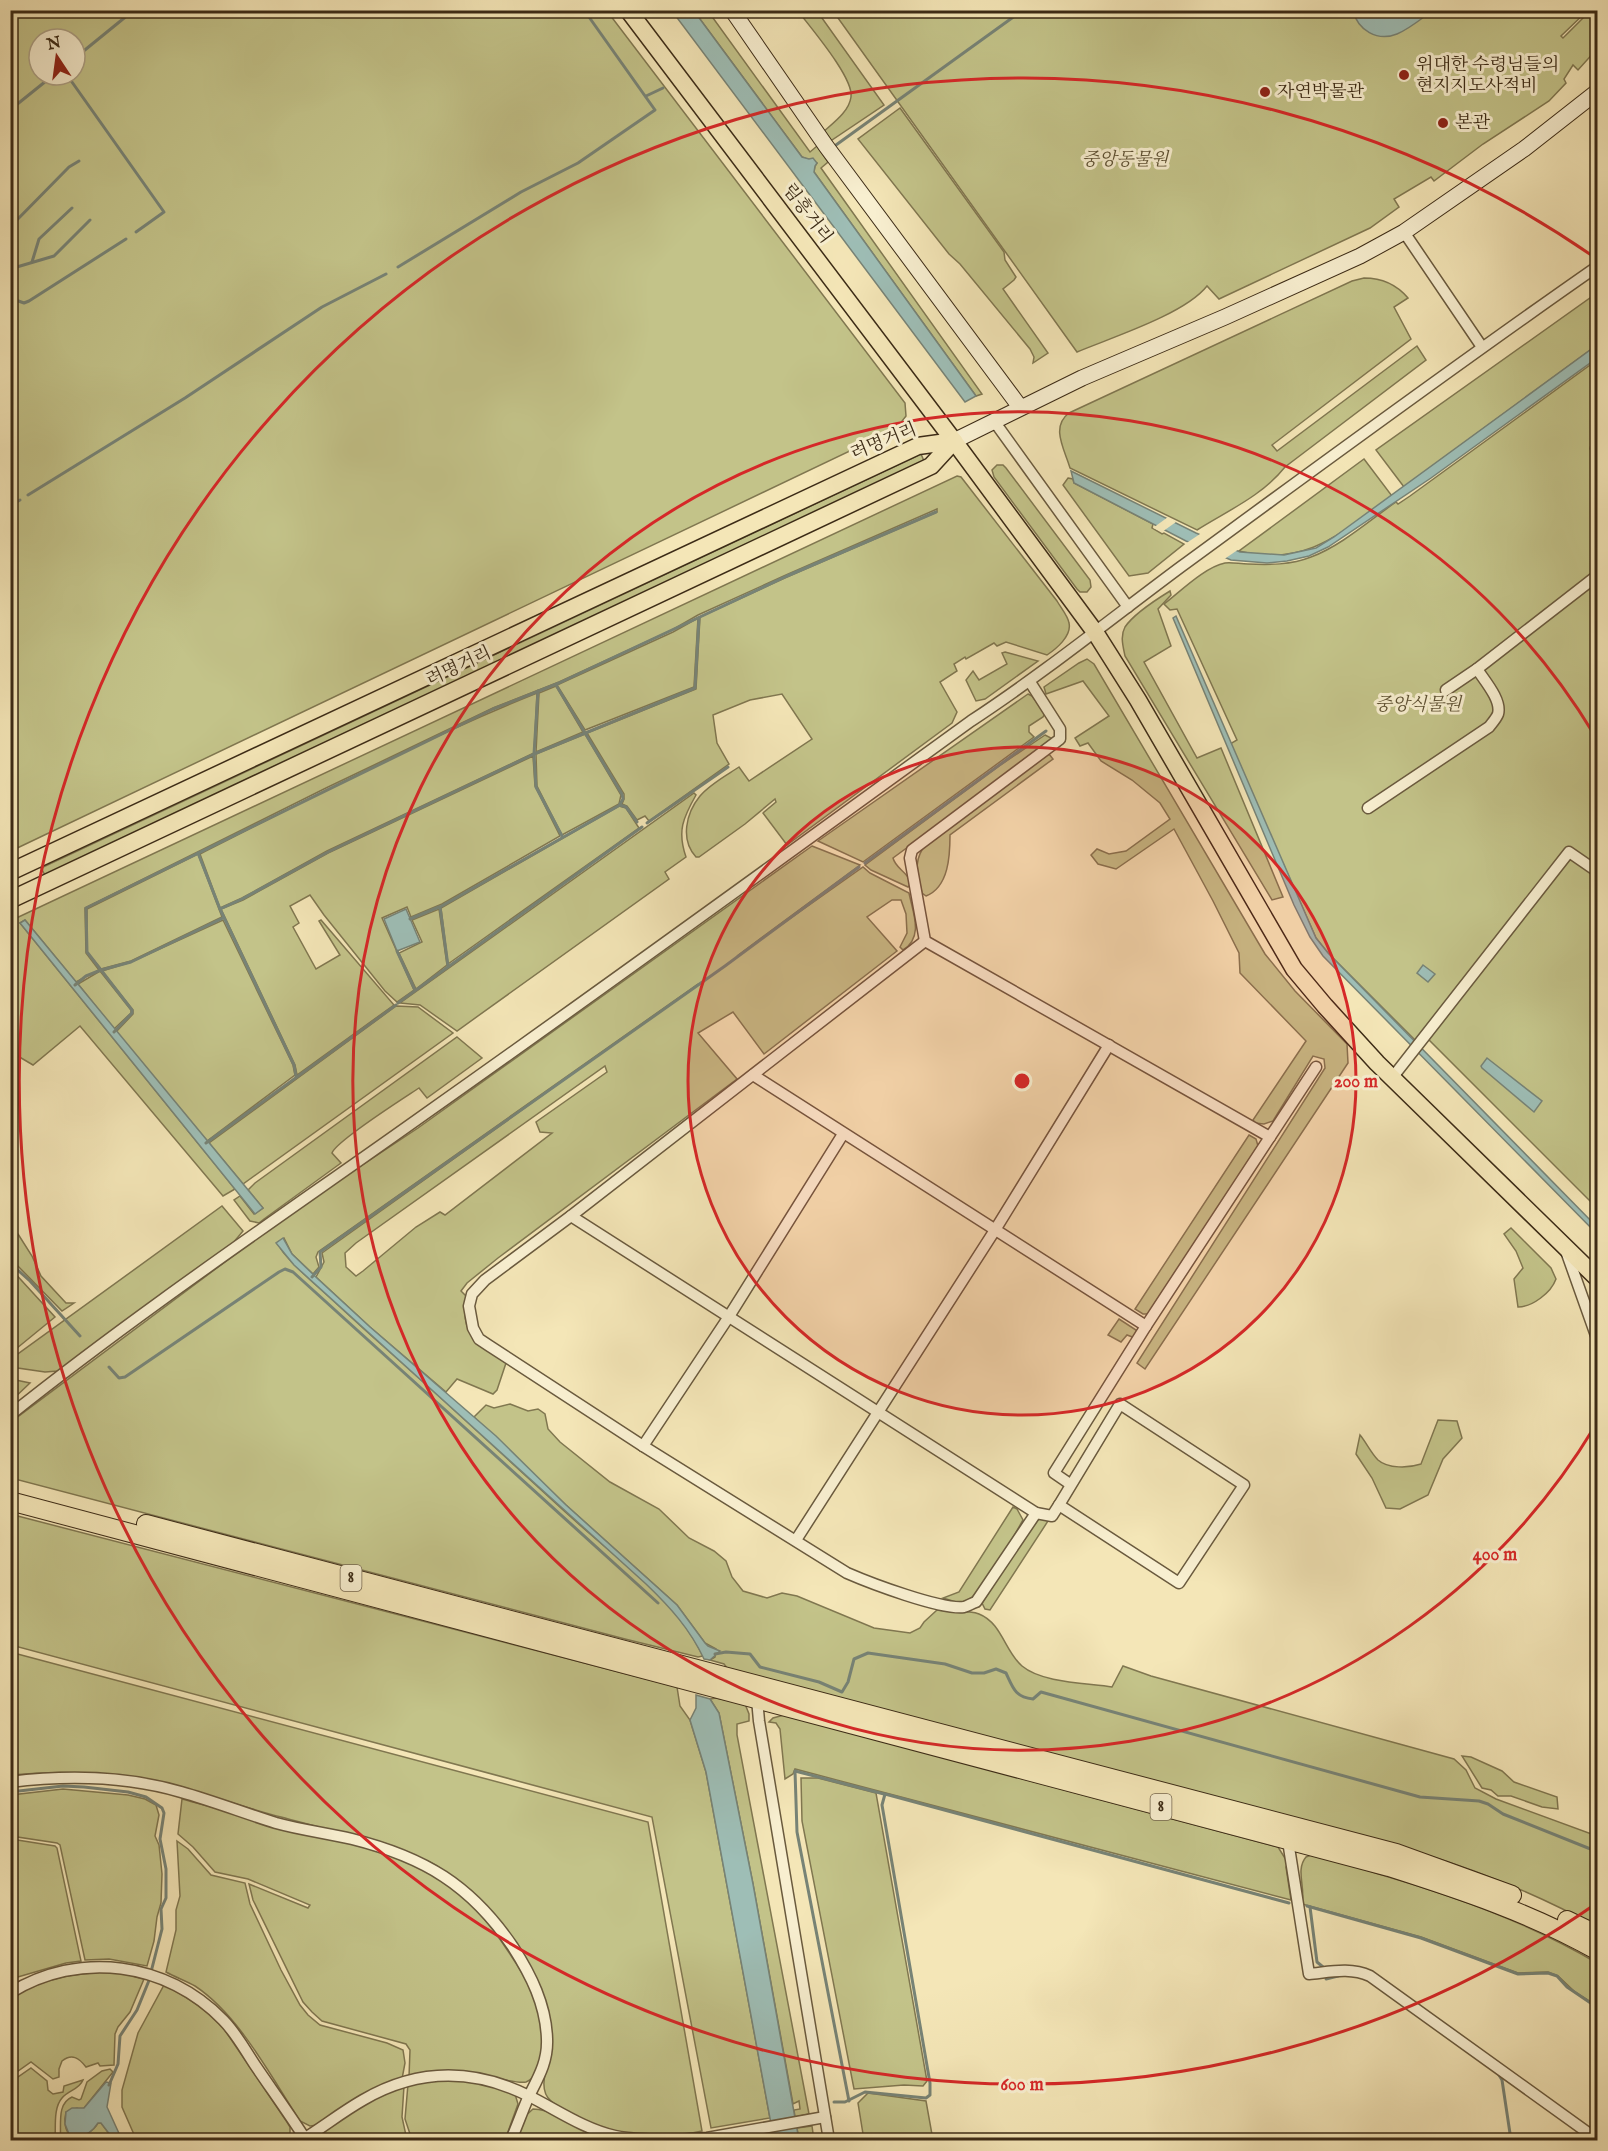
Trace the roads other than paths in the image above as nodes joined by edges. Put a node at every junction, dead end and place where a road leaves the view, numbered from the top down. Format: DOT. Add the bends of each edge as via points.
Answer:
graph roads {
  1 [pos="628,10"];
  2 [pos="732,10"];
  3 [pos="1598,90"];
  4 [pos="1404,232"];
  5 [pos="1598,266"];
  6 [pos="1482,347"];
  7 [pos="1020,407"];
  8 [pos="994,421"];
  9 [pos="954,441"];
  10 [pos="1598,575"];
  11 [pos="1128,607"];
  12 [pos="1095,632"];
  13 [pos="1477,669"];
  14 [pos="1030,682"];
  15 [pos="1446,690"];
  16 [pos="1368,808"];
  17 [pos="10,872"];
  18 [pos="1598,872"];
  19 [pos="10,900"];
  20 [pos="925,941"];
  21 [pos="1109,1045"];
  22 [pos="1316,1067"];
  23 [pos="753,1075"];
  24 [pos="1392,1078"];
  25 [pos="843,1134"];
  26 [pos="1270,1137"];
  27 [pos="572,1216"];
  28 [pos="995,1230"];
  29 [pos="1565,1248"];
  30 [pos="1598,1279"];
  31 [pos="728,1318"];
  32 [pos="1146,1326"];
  33 [pos="1598,1341"];
  34 [pos="879,1412"];
  35 [pos="10,1415"];
  36 [pos="643,1446"];
  37 [pos="1070,1484"];
  38 [pos="10,1488"];
  39 [pos="10,1501"];
  40 [pos="1059,1505"];
  41 [pos="1036,1513"];
  42 [pos="796,1540"];
  43 [pos="689,1674"];
  44 [pos="717,1682"];
  45 [pos="758,1699"];
  46 [pos="10,1782"];
  47 [pos="1288,1841"];
  48 [pos="1598,1935"];
  49 [pos="1598,1950"];
  50 [pos="10,1992"];
  51 [pos="529,2096"];
  52 [pos="825,2117"];
  53 [pos="304,2140"];
  54 [pos="512,2140"];
  55 [pos="656,2140"];
  56 [pos="675,2140"];
  57 [pos="829,2140"];
  58 [pos="1598,2140"];
  1 -- 9 [label="main road, 림흥거리"];
  2 -- 7 [label="street" via="826,146"];
  3 -- 4 [label="street" via="1524,149"];
  4 -- 6 [label="street"];
  4 -- 7 [label="street" via="1360,256"];
  5 -- 6 [label="street"];
  6 -- 11 [label="street"];
  7 -- 8 [label="street"];
  8 -- 9 [label="street"];
  8 -- 11 [label="street"];
  9 -- 12 [label="main road, 림흥거리"];
  9 -- 17 [label="main road, 려명거리" via="918,446"];
  9 -- 19 [label="main road, 려명거리" via="931,466"];
  10 -- 13 [label="street"];
  11 -- 12 [label="street"];
  12 -- 14 [label="street"];
  12 -- 24 [label="main road, 림흥거리" via="1294,969"];
  13 -- 15 [label="street"];
  13 -- 16 [label="street" via="1498,707 1494,721"];
  14 -- 20 [label="street" via="1057,725 1060,739 912,850 910,858"];
  14 -- 35 [label="street" via="224,1257"];
  18 -- 24 [label="street" via="1569,852"];
  20 -- 21 [label="street"];
  20 -- 23 [label="street"];
  21 -- 26 [label="street"];
  21 -- 28 [label="street"];
  22 -- 26 [label="street"];
  23 -- 25 [label="street"];
  23 -- 27 [label="street"];
  24 -- 29 [label="main road, 림흥거리"];
  25 -- 28 [label="street"];
  25 -- 31 [label="street"];
  26 -- 32 [label="street"];
  27 -- 31 [label="street"];
  27 -- 36 [label="street" via="485,1280 472,1294 469,1317 479,1339"];
  28 -- 32 [label="street"];
  28 -- 34 [label="street"];
  29 -- 30 [label="main road, 림흥거리"];
  29 -- 33 [label="street"];
  31 -- 34 [label="street"];
  31 -- 36 [label="street"];
  32 -- 37 [label="street" via="1054,1473"];
  34 -- 41 [label="street"];
  34 -- 42 [label="street"];
  36 -- 42 [label="street"];
  37 -- 40 [label="street"];
  37 -- 40 [label="street" via="1120,1404 1244,1485 1179,1583"];
  38 -- 43 [label="highway, 8"];
  39 -- 43 [label="highway, 8"];
  40 -- 41 [label="street" via="1052,1516"];
  41 -- 42 [label="street" via="976,1602 965,1607 950,1607 873,1585"];
  43 -- 44 [label="highway, 8"];
  44 -- 45 [label="highway, 8"];
  44 -- 48 [label="highway, 8" via="1396,1853 1513,1896"];
  45 -- 47 [label="highway, 8"];
  45 -- 52 [label="street"];
  46 -- 51 [label="street" via="105,1779 179,1792 278,1823 369,1844 434,1869 459,1886 490,1916 534,1983 548,2044 543,2072"];
  47 -- 49 [label="highway, 8" via="1389,1867 1506,1905"];
  47 -- 58 [label="street" via="1309,1974 1345,1970 1370,1976"];
  50 -- 53 [label="street" via="44,1975 85,1967 115,1967 144,1973 190,1992 224,2021"];
  51 -- 53 [label="street" via="487,2079 454,2074 431,2076 364,2099"];
  51 -- 54 [label="street"];
  51 -- 55 [label="street" via="588,2127 616,2136"];
  52 -- 56 [label="street"];
  52 -- 57 [label="street"];
}
